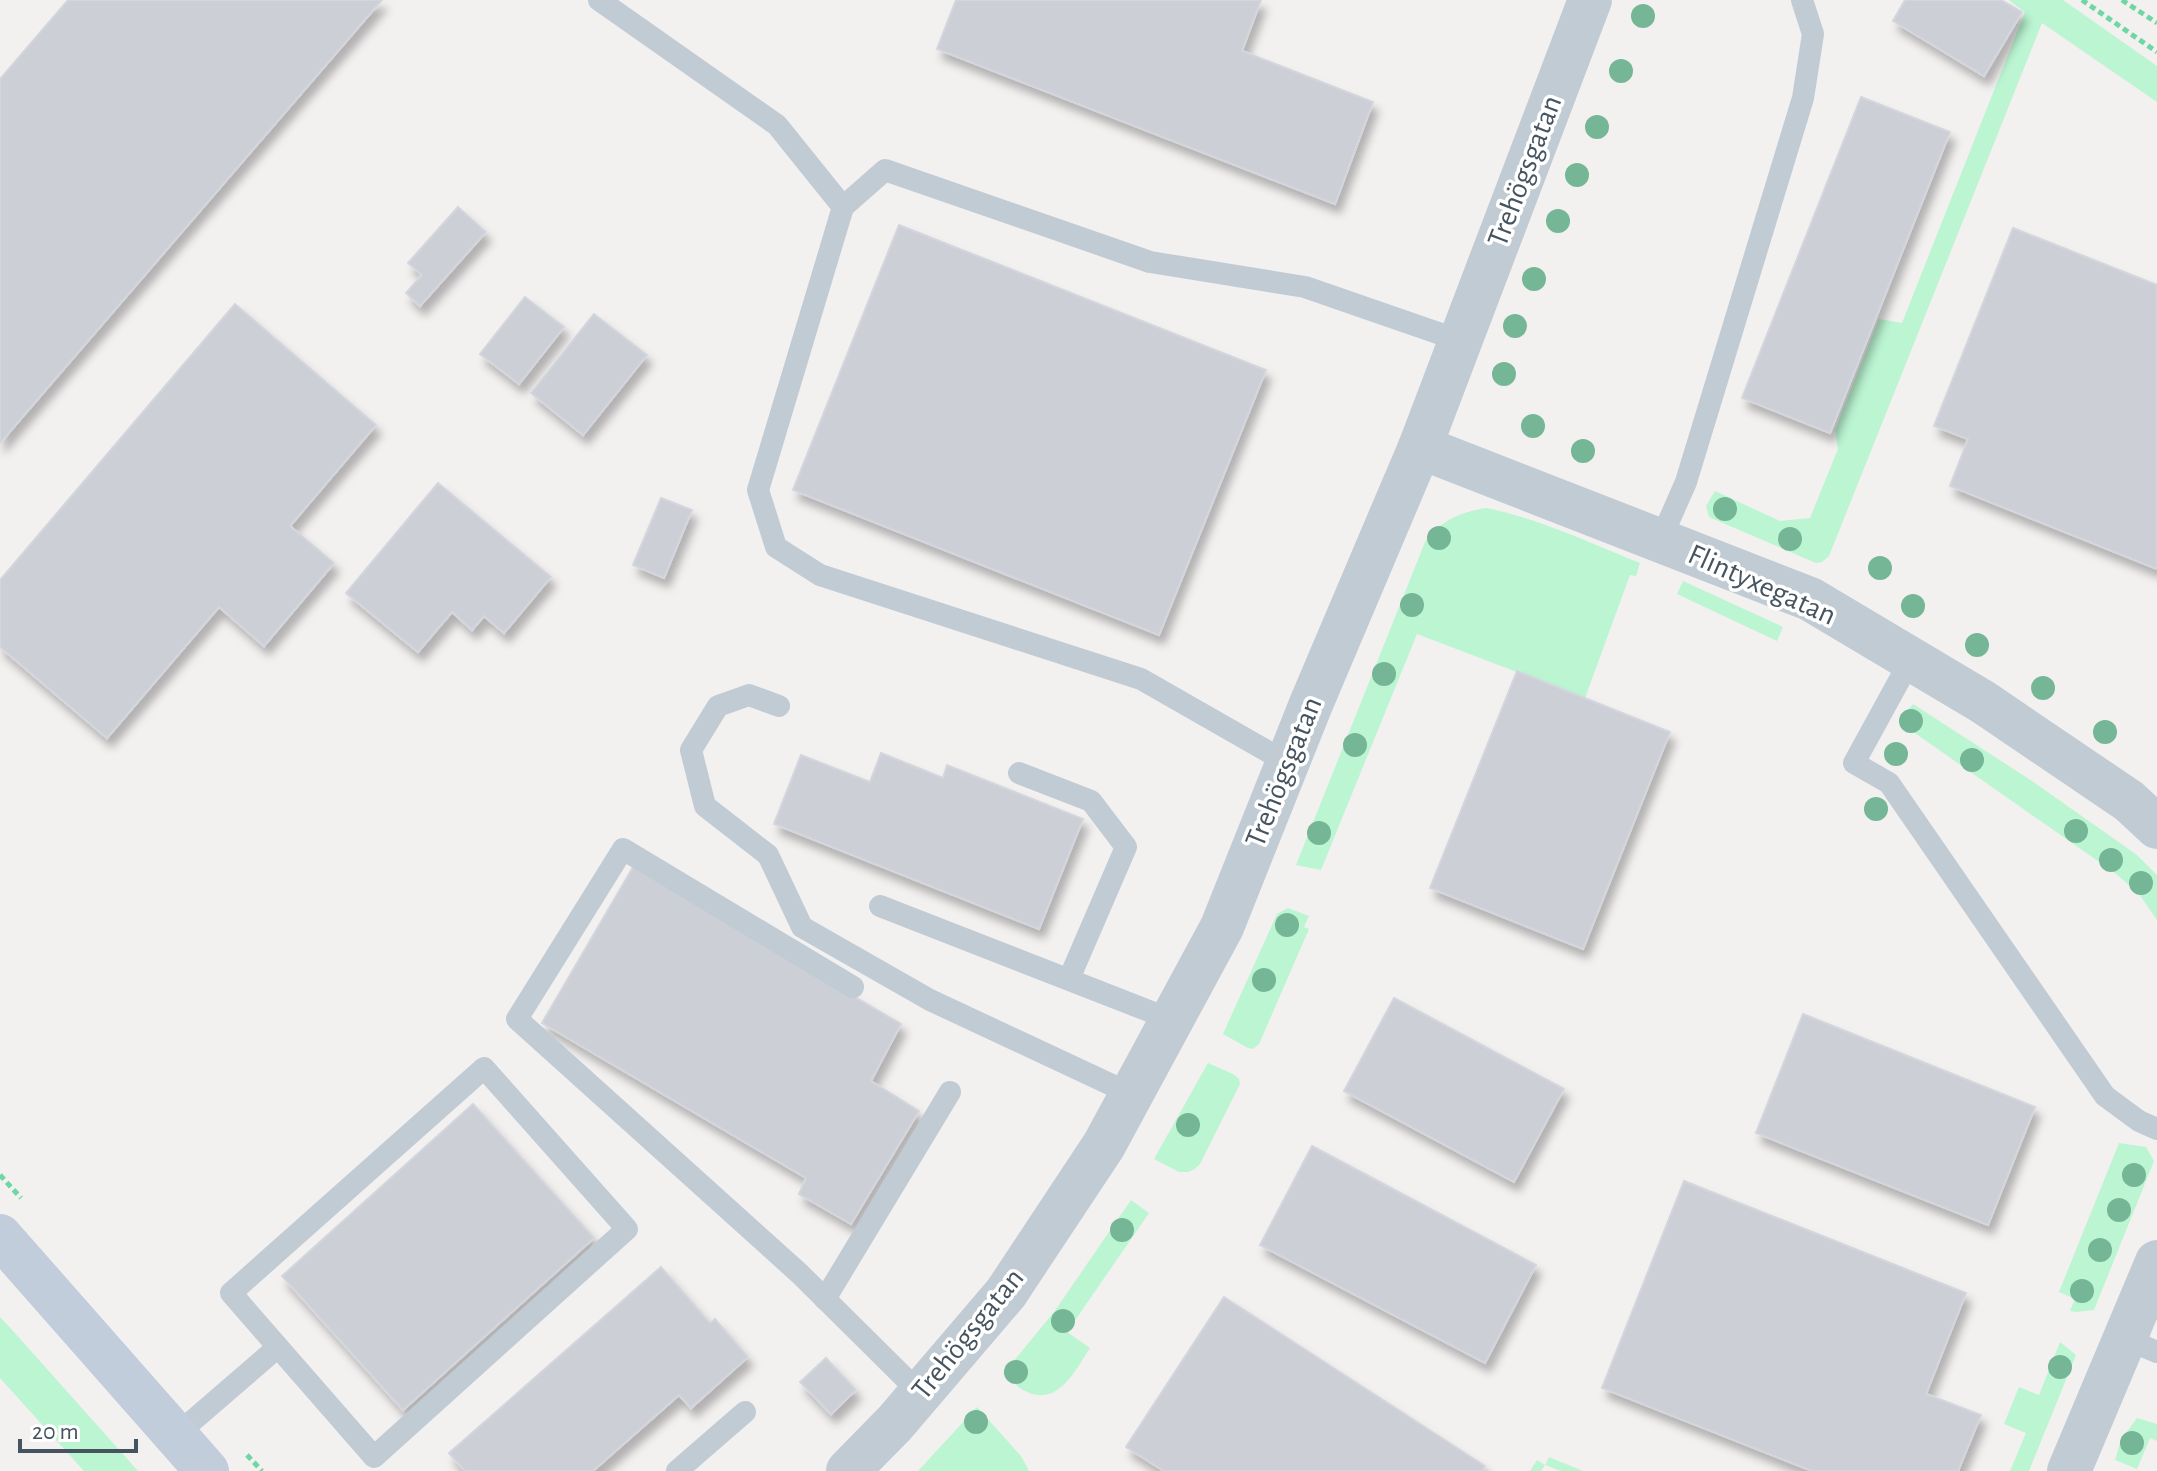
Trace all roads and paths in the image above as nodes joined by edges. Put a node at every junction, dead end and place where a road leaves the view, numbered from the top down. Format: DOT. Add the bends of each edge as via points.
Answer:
graph roads {
  1 [pos="599,0"];
  2 [pos="1590,0"];
  3 [pos="1802,0"];
  4 [pos="2082,0"];
  5 [pos="2122,0"];
  6 [pos="2157,23"];
  7 [pos="2157,52"];
  8 [pos="843,207"];
  9 [pos="1461,341"];
  10 [pos="1420,447"];
  11 [pos="1660,541"];
  12 [pos="1911,659"];
  13 [pos="779,706"];
  14 [pos="1288,763"];
  15 [pos="1019,773"];
  16 [pos="2157,827"];
  17 [pos="880,906"];
  18 [pos="1069,979"];
  19 [pos="853,987"];
  20 [pos="1172,1020"];
  21 [pos="950,1092"];
  22 [pos="1131,1094"];
  23 [pos="2157,1129"];
  24 [pos="0,1236"];
  25 [pos="2157,1262"];
  26 [pos="825,1299"];
  27 [pos="2141,1345"];
  28 [pos="278,1347"];
  29 [pos="921,1394"];
  30 [pos="745,1412"];
  31 [pos="175,1436"];
  32 [pos="207,1471"];
  33 [pos="677,1471"];
  34 [pos="848,1471"];
  35 [pos="2069,1471"];
  1 -- 8 [label="lane" via="777,125"];
  2 -- 9 [label="street, Trehögsgatan"];
  3 -- 11 [label="lane" via="1813,34 1803,98 1686,482"];
  4 -- 7 [label="path"];
  5 -- 6 [label="path"];
  8 -- 9 [label="lane" via="885,170 1150,262 1305,287"];
  8 -- 14 [label="lane" via="758,490 776,547 820,575 1141,679"];
  9 -- 10 [label="street, Trehögsgatan"];
  10 -- 11 [label="street, Flintyxegatan"];
  10 -- 14 [label="street, Trehögsgatan"];
  11 -- 12 [label="street, Flintyxegatan" via="1810,599"];
  12 -- 16 [label="street, Flintyxegatan" via="2129,801"];
  12 -- 23 [label="lane" via="1854,763 1889,783 2105,1096"];
  13 -- 22 [label="lane" via="749,695 718,706 691,750 705,806 768,855 802,927 930,1000"];
  14 -- 20 [label="street, Trehögsgatan" via="1222,927"];
  15 -- 18 [label="lane" via="1091,801 1126,847"];
  17 -- 18 [label="lane"];
  18 -- 20 [label="lane"];
  19 -- 26 [label="lane" via="623,849 517,1019"];
  20 -- 22 [label="street, Trehögsgatan"];
  21 -- 26 [label="lane"];
  22 -- 29 [label="street, Trehögsgatan" via="1104,1145 1006,1293"];
  24 -- 31 [label="street"];
  25 -- 27 [label="street"];
  26 -- 29 [label="lane"];
  27 -- 35 [label="street"];
  28 -- 28 [label="lane" via="231,1293 484,1068 627,1229 374,1457"];
  28 -- 31 [label="lane"];
  29 -- 34 [label="street, Trehögsgatan"];
  30 -- 33 [label="lane"];
  31 -- 32 [label="street"];
}
